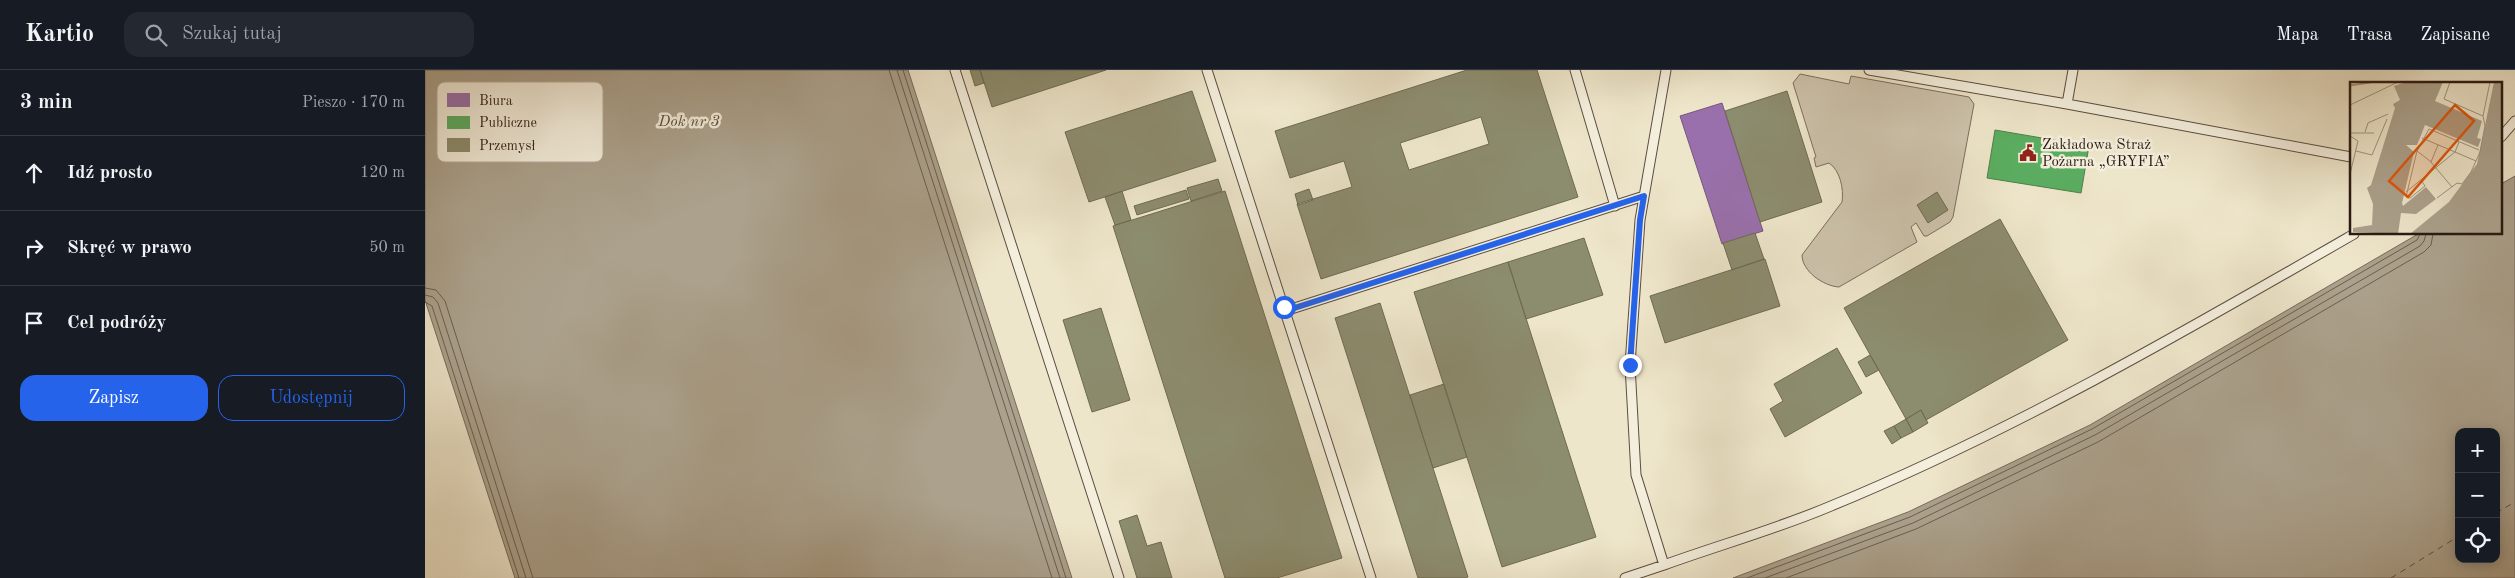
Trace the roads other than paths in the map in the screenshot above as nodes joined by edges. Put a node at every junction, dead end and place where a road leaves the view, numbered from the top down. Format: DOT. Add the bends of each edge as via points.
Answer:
graph roads {
  1 [pos="955,70"];
  2 [pos="1207,70"];
  3 [pos="1575,70"];
  4 [pos="1666,70"];
  5 [pos="1869,70"];
  6 [pos="2073,70"];
  7 [pos="2067,104"];
  8 [pos="2515,121"];
  9 [pos="2503,135"];
  10 [pos="2350,157"];
  11 [pos="1644,196"];
  12 [pos="1615,206"];
  13 [pos="2352,235"];
  14 [pos="1285,311"];
  15 [pos="1664,565"];
  16 [pos="1119,578"];
  17 [pos="1371,578"];
  18 [pos="1625,578"];
  1 -- 16 [label="lane"];
  2 -- 14 [label="lane"];
  3 -- 12 [label="lane"];
  4 -- 11 [label="lane"];
  5 -- 7 [label="lane"];
  6 -- 7 [label="lane"];
  7 -- 10 [label="lane"];
  8 -- 9 [label="lane"];
  11 -- 12 [label="lane"];
  11 -- 15 [label="lane" via="1630,365 1635,475"];
  12 -- 14 [label="lane"];
  13 -- 15 [label="lane" via="2138,358 1948,453 1830,506"];
  14 -- 17 [label="lane"];
  15 -- 18 [label="lane"];
}
